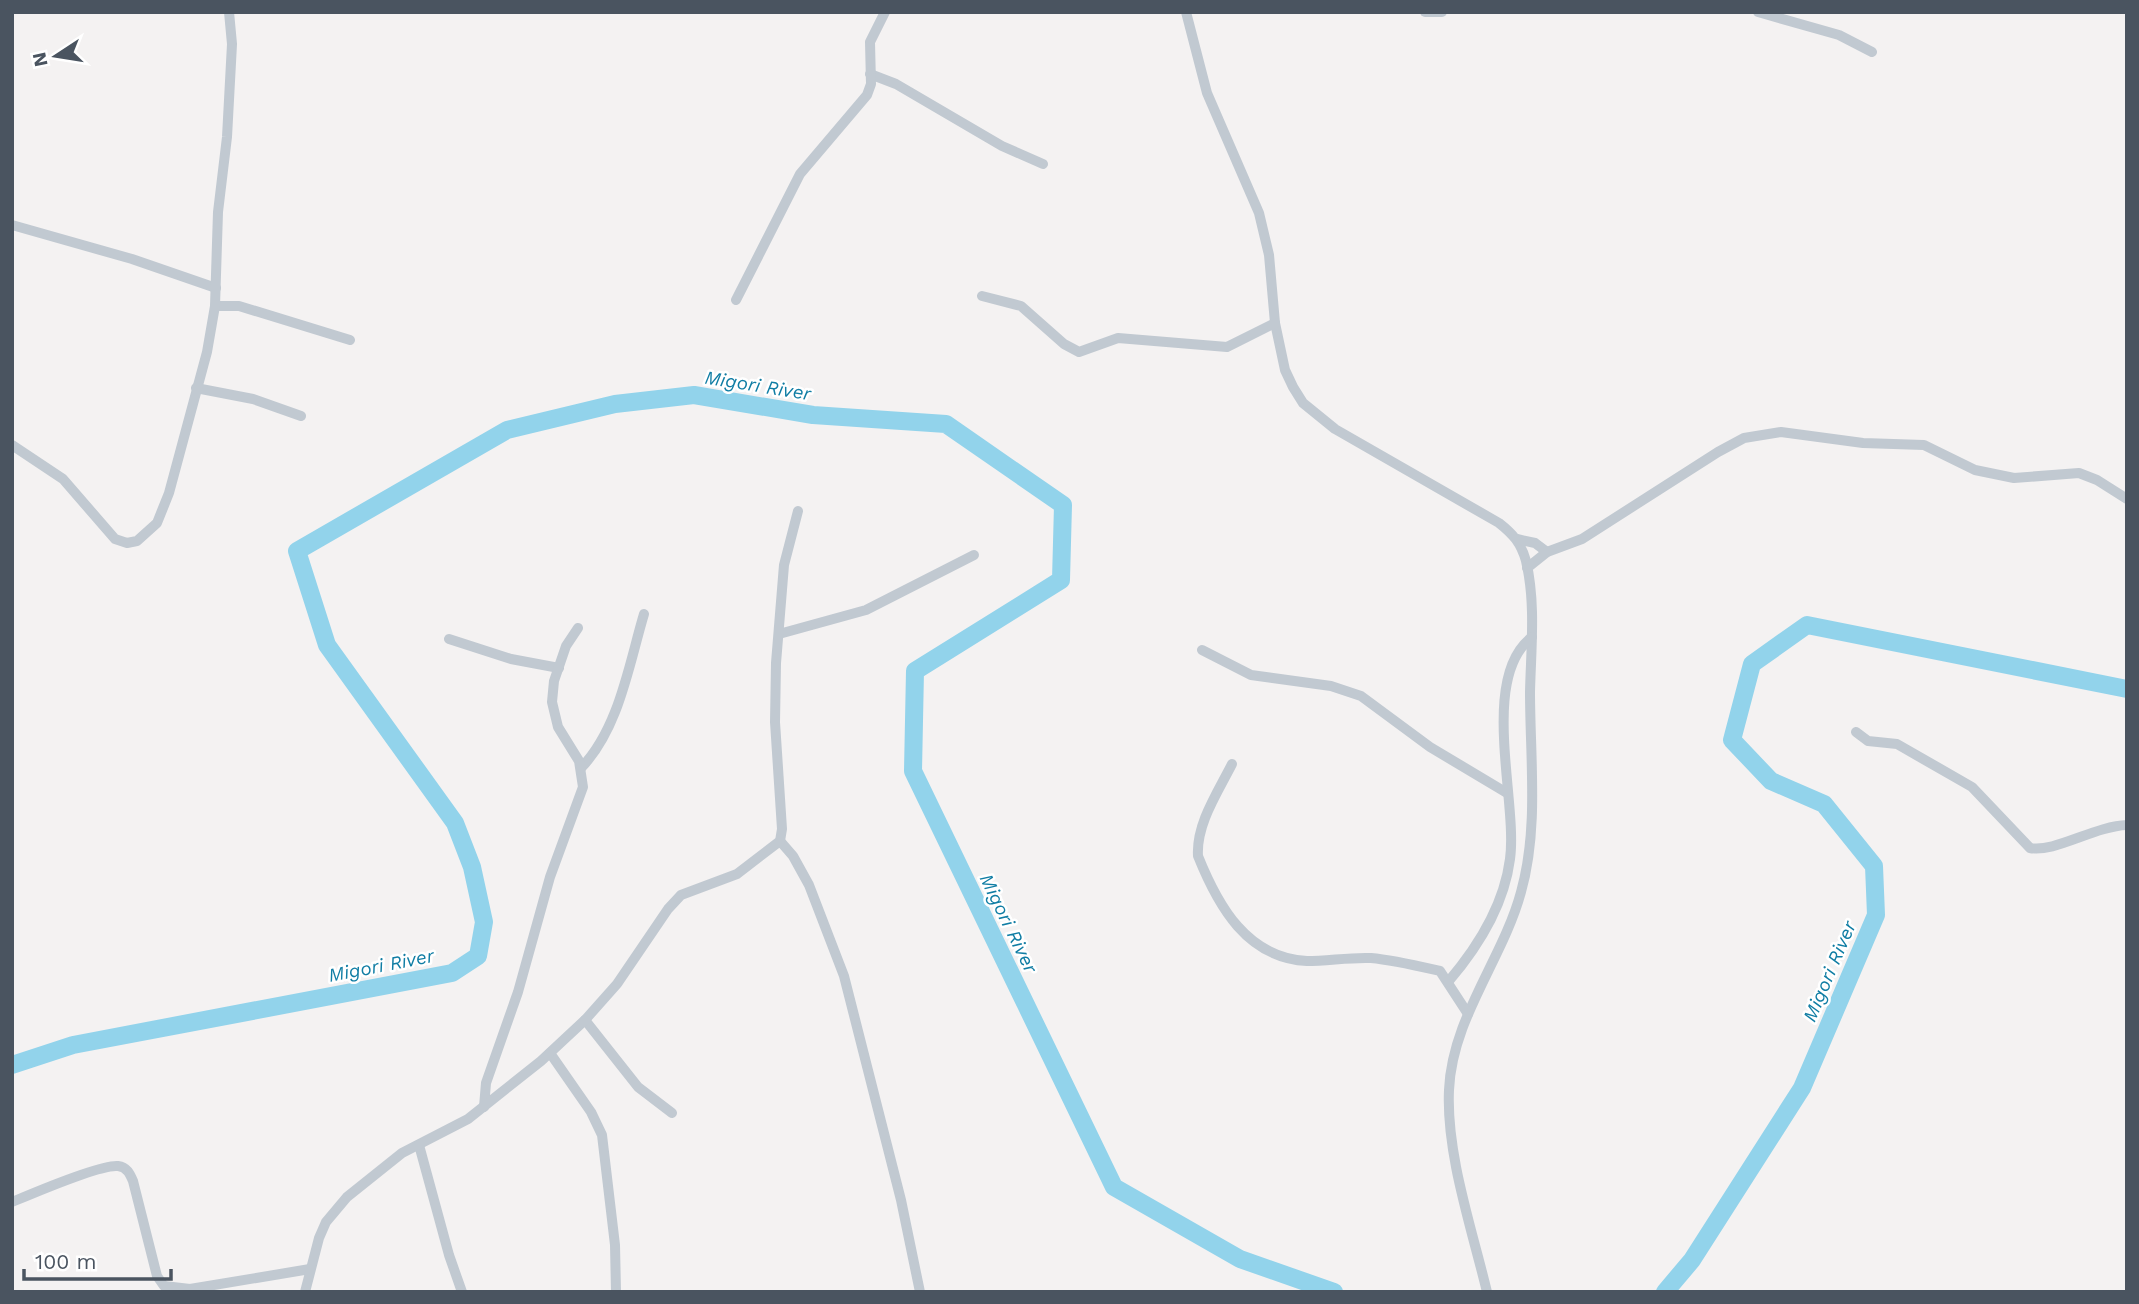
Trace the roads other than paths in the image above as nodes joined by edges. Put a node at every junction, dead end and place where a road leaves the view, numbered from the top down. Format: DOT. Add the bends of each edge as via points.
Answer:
graph roads {
  1 [pos="229,12"];
  2 [pos="885,12"];
  3 [pos="1186,12"];
  4 [pos="1425,12"];
  5 [pos="1441,12"];
  6 [pos="1758,12"];
  7 [pos="1872,52"];
  8 [pos="870,74"];
  9 [pos="1043,164"];
  10 [pos="12,225"];
  11 [pos="216,288"];
  12 [pos="982,296"];
  13 [pos="736,300"];
  14 [pos="215,306"];
  15 [pos="1275,323"];
  16 [pos="349,340"];
  17 [pos="197,388"];
  18 [pos="301,416"];
  19 [pos="12,446"];
  20 [pos="2127,499"];
  21 [pos="798,511"];
  22 [pos="1517,539"];
  23 [pos="1547,552"];
  24 [pos="974,555"];
  25 [pos="1527,568"];
  26 [pos="644,614"];
  27 [pos="578,628"];
  28 [pos="779,634"];
  29 [pos="1532,637"];
  30 [pos="449,639"];
  31 [pos="1202,650"];
  32 [pos="559,668"];
  33 [pos="1856,732"];
  34 [pos="1232,764"];
  35 [pos="581,768"];
  36 [pos="1507,793"];
  37 [pos="2127,825"];
  38 [pos="780,841"];
  39 [pos="1448,982"];
  40 [pos="1468,1014"];
  41 [pos="585,1020"];
  42 [pos="550,1053"];
  43 [pos="484,1107"];
  44 [pos="672,1113"];
  45 [pos="419,1144"];
  46 [pos="12,1202"];
  47 [pos="310,1269"];
  48 [pos="305,1292"];
  49 [pos="462,1292"];
  50 [pos="616,1292"];
  51 [pos="920,1292"];
  52 [pos="1487,1292"];
  1 -- 11 [label="street" via="232,44"];
  2 -- 8 [label="street" via="870,42"];
  3 -- 15 [label="street" via="1207,93 1259,213 1269,255"];
  4 -- 5 [label="street"];
  6 -- 7 [label="street" via="1839,34"];
  8 -- 9 [label="street"];
  8 -- 13 [label="street" via="871,84 861,105 800,174"];
  10 -- 11 [label="street"];
  11 -- 14 [label="street"];
  12 -- 15 [label="street" via="1021,306 1079,352 1118,338 1227,347"];
  14 -- 16 [label="street" via="239,306"];
  14 -- 17 [label="street"];
  15 -- 22 [label="street" via="1285,370 1315,415 1485,514"];
  17 -- 18 [label="street" via="254,399"];
  17 -- 19 [label="street" via="162,511 150,531 133,542 115,539 62,479"];
  20 -- 23 [label="street" via="2079,473 2014,478 1975,470 1924,445 1863,443 1782,432 1744,438 1726,447 1582,539"];
  21 -- 28 [label="street" via="784,565"];
  22 -- 23 [label="street" via="1535,542"];
  22 -- 25 [label="street"];
  23 -- 25 [label="street"];
  24 -- 28 [label="street" via="866,610"];
  25 -- 29 [label="street"];
  26 -- 35 [label="street" via="607,731"];
  27 -- 32 [label="street" via="568,640"];
  28 -- 38 [label="street" via="775,722"];
  29 -- 36 [label="street" via="1517,651 1511,673 1503,727"];
  29 -- 40 [label="street" via="1529,852 1513,921"];
  30 -- 32 [label="street" via="511,659"];
  31 -- 36 [label="street" via="1251,675 1331,686 1361,696 1430,747"];
  32 -- 35 [label="street" via="552,692 555,720"];
  33 -- 37 [label="street" via="1868,741 1897,744 1972,787 2030,848 2047,849 2088,831"];
  34 -- 39 [label="street" via="1208,811 1198,856 1246,939 1287,958 1372,958 1440,971"];
  35 -- 43 [label="street" via="583,787 486,1083"];
  36 -- 39 [label="street" via="1511,855 1502,892 1479,943"];
  38 -- 41 [label="street" via="737,874 691,890 674,902 628,971"];
  38 -- 51 [label="street" via="809,885 844,976"];
  39 -- 40 [label="street"];
  40 -- 52 [label="street" via="1449,1088 1451,1130"];
  41 -- 42 [label="street"];
  41 -- 44 [label="street" via="638,1087"];
  42 -- 43 [label="street"];
  42 -- 50 [label="street" via="602,1135"];
  43 -- 45 [label="street"];
  45 -- 47 [label="street" via="383,1166 334,1211 319,1238"];
  45 -- 49 [label="street"];
  46 -- 47 [label="street" via="118,1166 128,1171 133,1181 157,1276 164,1286 190,1289"];
  47 -- 48 [label="street"];
}
